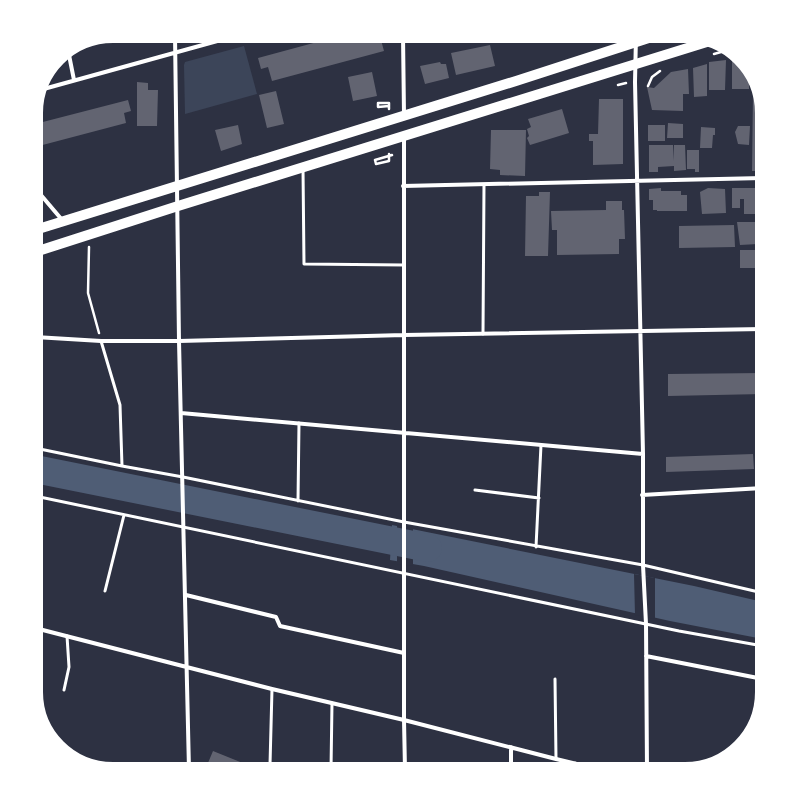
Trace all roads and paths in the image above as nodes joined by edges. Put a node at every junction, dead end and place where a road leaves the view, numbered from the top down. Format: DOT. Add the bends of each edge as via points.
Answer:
graph roads {
  1 [pos="175,42"];
  2 [pos="213,42"];
  3 [pos="403,42"];
  4 [pos="627,42"];
  5 [pos="636,42"];
  6 [pos="701,44"];
  7 [pos="175,52"];
  8 [pos="720,52"];
  9 [pos="708,56"];
  10 [pos="69,57"];
  11 [pos="636,63"];
  12 [pos="663,70"];
  13 [pos="74,80"];
  14 [pos="626,83"];
  15 [pos="618,85"];
  16 [pos="648,86"];
  17 [pos="47,88"];
  18 [pos="404,116"];
  19 [pos="404,136"];
  20 [pos="392,155"];
  21 [pos="387,161"];
  22 [pos="303,167"];
  23 [pos="756,178"];
  24 [pos="637,181"];
  25 [pos="177,185"];
  26 [pos="484,185"];
  27 [pos="403,186"];
  28 [pos="42,196"];
  29 [pos="178,206"];
  30 [pos="63,221"];
  31 [pos="42,228"];
  32 [pos="89,234"];
  33 [pos="42,250"];
  34 [pos="404,265"];
  35 [pos="756,329"];
  36 [pos="640,332"];
  37 [pos="483,334"];
  38 [pos="404,335"];
  39 [pos="42,337"];
  40 [pos="101,341"];
  41 [pos="180,341"];
  42 [pos="181,413"];
  43 [pos="299,423"];
  44 [pos="404,432"];
  45 [pos="541,445"];
  46 [pos="42,449"];
  47 [pos="643,454"];
  48 [pos="122,466"];
  49 [pos="183,479"];
  50 [pos="756,488"];
  51 [pos="475,490"];
  52 [pos="642,495"];
  53 [pos="42,497"];
  54 [pos="538,498"];
  55 [pos="298,500"];
  56 [pos="124,514"];
  57 [pos="404,524"];
  58 [pos="184,525"];
  59 [pos="536,547"];
  60 [pos="643,565"];
  61 [pos="404,571"];
  62 [pos="105,591"];
  63 [pos="756,591"];
  64 [pos="186,595"];
  65 [pos="646,624"];
  66 [pos="42,630"];
  67 [pos="67,636"];
  68 [pos="756,645"];
  69 [pos="404,653"];
  70 [pos="646,656"];
  71 [pos="186,666"];
  72 [pos="756,678"];
  73 [pos="555,679"];
  74 [pos="272,689"];
  75 [pos="64,690"];
  76 [pos="332,704"];
  77 [pos="404,720"];
  78 [pos="511,748"];
  79 [pos="556,759"];
  80 [pos="189,763"];
  81 [pos="270,763"];
  82 [pos="332,763"];
  83 [pos="405,763"];
  84 [pos="510,763"];
  85 [pos="575,763"];
  86 [pos="648,763"];
  1 -- 7 [label="street"];
  2 -- 7 [label="street"];
  3 -- 18 [label="street"];
  4 -- 18 [label="main road"];
  5 -- 11 [label="street"];
  6 -- 11 [label="main road"];
  7 -- 13 [label="street"];
  7 -- 25 [label="street"];
  8 -- 9 [label="path"];
  10 -- 13 [label="street"];
  11 -- 19 [label="main road"];
  11 -- 24 [label="street"];
  12 -- 16 [label="path" via="649,79"];
  13 -- 17 [label="street"];
  14 -- 15 [label="path"];
  18 -- 25 [label="main road"];
  19 -- 22 [label="main road"];
  19 -- 27 [label="street"];
  20 -- 21 [label="path" via="375,160 376,164"];
  22 -- 29 [label="main road"];
  22 -- 34 [label="lane" via="304,264"];
  23 -- 24 [label="street"];
  24 -- 26 [label="street"];
  24 -- 36 [label="street"];
  25 -- 29 [label="street"];
  25 -- 30 [label="main road"];
  26 -- 27 [label="street"];
  26 -- 37 [label="lane"];
  27 -- 34 [label="street"];
  28 -- 30 [label="street"];
  29 -- 32 [label="main road"];
  29 -- 41 [label="street"];
  30 -- 31 [label="main road"];
  32 -- 33 [label="main road"];
  32 -- 40 [label="path" via="88,293"];
  34 -- 38 [label="street"];
  35 -- 36 [label="street"];
  36 -- 37 [label="street"];
  36 -- 47 [label="street"];
  37 -- 38 [label="street"];
  38 -- 41 [label="street"];
  38 -- 44 [label="street"];
  39 -- 40 [label="street"];
  40 -- 41 [label="street"];
  40 -- 48 [label="lane" via="120,405"];
  41 -- 42 [label="street"];
  42 -- 43 [label="street"];
  42 -- 49 [label="street"];
  43 -- 44 [label="street"];
  43 -- 55 [label="lane"];
  44 -- 45 [label="street"];
  44 -- 57 [label="street"];
  45 -- 47 [label="street"];
  45 -- 54 [label="lane"];
  46 -- 48 [label="lane"];
  47 -- 52 [label="street"];
  48 -- 49 [label="lane"];
  49 -- 55 [label="lane"];
  49 -- 58 [label="street"];
  50 -- 52 [label="street"];
  51 -- 54 [label="lane"];
  52 -- 60 [label="street"];
  53 -- 56 [label="lane"];
  54 -- 59 [label="lane"];
  55 -- 57 [label="lane"];
  56 -- 58 [label="lane"];
  56 -- 62 [label="lane"];
  57 -- 59 [label="lane"];
  57 -- 61 [label="street"];
  58 -- 61 [label="lane"];
  58 -- 64 [label="street"];
  59 -- 60 [label="lane"];
  60 -- 63 [label="lane"];
  60 -- 65 [label="street"];
  61 -- 65 [label="lane"];
  61 -- 69 [label="street"];
  64 -- 69 [label="street" via="276,617 280,626"];
  64 -- 71 [label="street"];
  65 -- 68 [label="lane"];
  65 -- 70 [label="street"];
  66 -- 67 [label="street"];
  67 -- 71 [label="street"];
  67 -- 75 [label="lane" via="69,667"];
  69 -- 77 [label="street"];
  70 -- 72 [label="street"];
  70 -- 86 [label="street"];
  71 -- 74 [label="street"];
  71 -- 80 [label="street"];
  73 -- 79 [label="lane"];
  74 -- 76 [label="street"];
  74 -- 81 [label="lane"];
  76 -- 77 [label="street"];
  76 -- 82 [label="lane"];
  77 -- 78 [label="street"];
  77 -- 83 [label="street"];
  78 -- 79 [label="street"];
  78 -- 84 [label="street"];
  79 -- 85 [label="street"];
}
